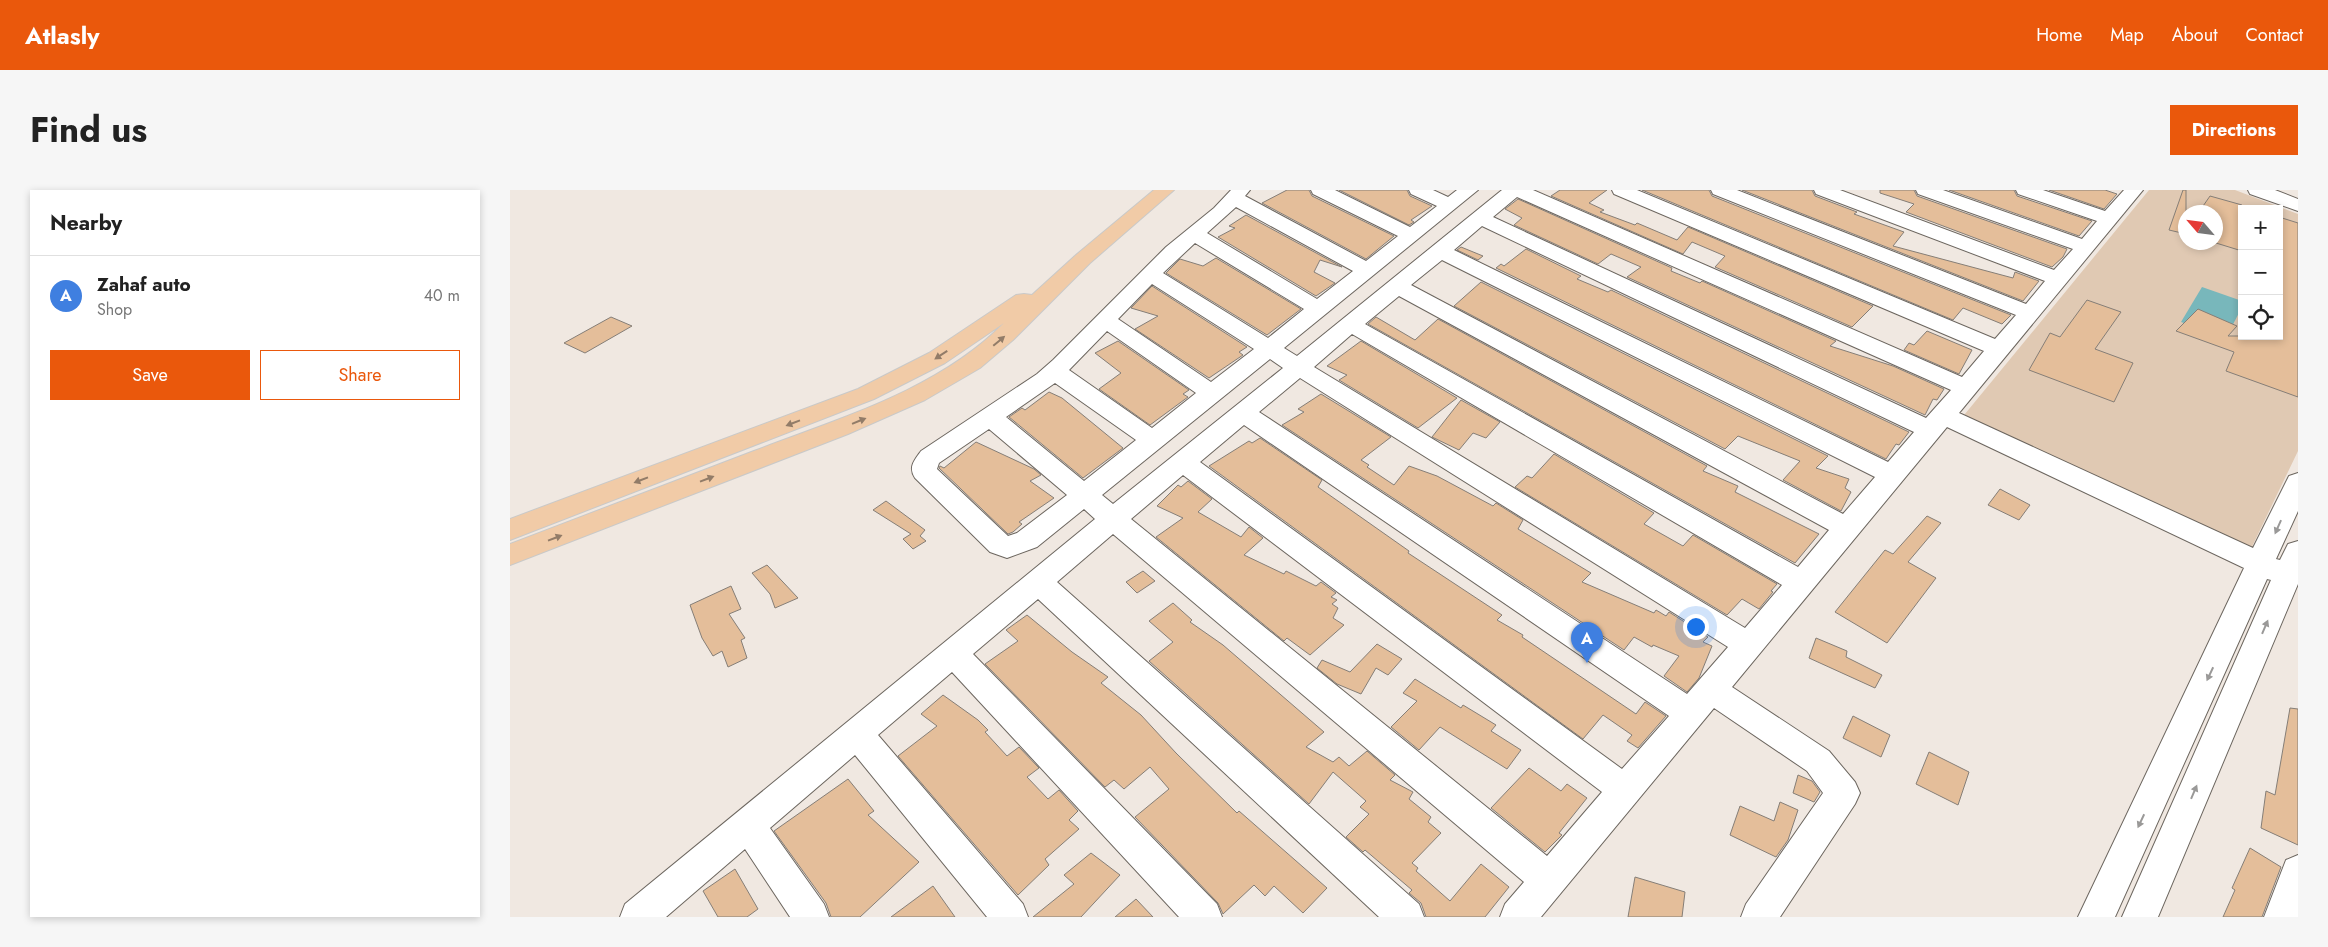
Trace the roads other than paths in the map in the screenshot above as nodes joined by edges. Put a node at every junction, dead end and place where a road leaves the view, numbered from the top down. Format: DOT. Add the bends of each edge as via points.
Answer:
graph roads {
  1 [pos="1165,190"];
  2 [pos="1320,190"];
  3 [pos="1418,190"];
  4 [pos="1469,190"];
  5 [pos="1516,190"];
  6 [pos="1621,190"];
  7 [pos="1720,190"];
  8 [pos="1822,190"];
  9 [pos="1925,190"];
  10 [pos="2026,190"];
  11 [pos="2257,190"];
  12 [pos="2131,191"];
  13 [pos="1238,194"];
  14 [pos="1450,205"];
  15 [pos="2298,206"];
  16 [pos="1480,218"];
  17 [pos="2110,219"];
  18 [pos="1195,234"];
  19 [pos="1411,235"];
  20 [pos="2085,247"];
  21 [pos="1440,251"];
  22 [pos="1083,259"];
  23 [pos="1367,270"];
  24 [pos="1151,274"];
  25 [pos="2058,279"];
  26 [pos="1397,286"];
  27 [pos="1319,309"];
  28 [pos="2030,313"];
  29 [pos="1106,320"];
  30 [pos="1350,324"];
  31 [pos="1268,348"];
  32 [pos="1999,349"];
  33 [pos="1298,367"];
  34 [pos="1054,371"];
  35 [pos="1966,388"];
  36 [pos="1212,393"];
  37 [pos="1243,413"];
  38 [pos="989,416"];
  39 [pos="1936,422"];
  40 [pos="1153,440"];
  41 [pos="1183,462"];
  42 [pos="1892,475"];
  43 [pos="2298,482"];
  44 [pos="1083,495"];
  45 [pos="1112,520"];
  46 [pos="1847,528"];
  47 [pos="510,530"];
  48 [pos="510,555"];
  49 [pos="2286,568"];
  50 [pos="1038,582"];
  51 [pos="1801,582"];
  52 [pos="2226,640"];
  53 [pos="1748,645"];
  54 [pos="953,653"];
  55 [pos="2254,654"];
  56 [pos="1700,701"];
  57 [pos="857,734"];
  58 [pos="1625,790"];
  59 [pos="748,825"];
  60 [pos="2298,872"];
  61 [pos="1550,880"];
  62 [pos="638,917"];
  63 [pos="811,917"];
  64 [pos="1010,917"];
  65 [pos="1204,917"];
  66 [pos="1406,917"];
  67 [pos="1518,917"];
  68 [pos="1760,917"];
  69 [pos="2096,917"];
  70 [pos="2140,917"];
  71 [pos="2282,917"];
  1 -- 22 [label="main road"];
  2 -- 19 [label="street"];
  3 -- 14 [label="street"];
  4 -- 14 [label="street"];
  5 -- 16 [label="street"];
  5 -- 35 [label="street"];
  6 -- 32 [label="street"];
  7 -- 28 [label="street"];
  8 -- 25 [label="street"];
  9 -- 20 [label="street"];
  10 -- 17 [label="street"];
  11 -- 15 [label="street"];
  12 -- 17 [label="street"];
  13 -- 18 [label="street"];
  13 -- 23 [label="street"];
  14 -- 19 [label="street"];
  16 -- 21 [label="street"];
  16 -- 39 [label="street"];
  17 -- 20 [label="street"];
  18 -- 24 [label="street"];
  18 -- 27 [label="street"];
  19 -- 23 [label="street"];
  20 -- 25 [label="street"];
  21 -- 26 [label="street"];
  21 -- 42 [label="street"];
  22 -- 47 [label="main road, one-way" via="937,358 874,390"];
  48 -- 22 [label="main road, one-way" via="917,395 979,357 1005,336"];
  23 -- 27 [label="street"];
  24 -- 29 [label="street"];
  24 -- 31 [label="street"];
  25 -- 28 [label="street"];
  26 -- 30 [label="street"];
  26 -- 46 [label="street"];
  27 -- 31 [label="street"];
  28 -- 32 [label="street"];
  29 -- 34 [label="street"];
  29 -- 36 [label="street"];
  30 -- 33 [label="street"];
  30 -- 51 [label="street"];
  31 -- 33 [label="street"];
  31 -- 36 [label="street"];
  32 -- 35 [label="street"];
  33 -- 37 [label="street"];
  33 -- 53 [label="street"];
  34 -- 38 [label="street"];
  34 -- 40 [label="street"];
  35 -- 39 [label="street"];
  36 -- 40 [label="street"];
  37 -- 41 [label="street"];
  37 -- 56 [label="street"];
  38 -- 44 [label="street"];
  38 -- 44 [label="street" via="930,457 924,465 924,472 1000,545 1007,548 1027,540"];
  39 -- 42 [label="street"];
  39 -- 49 [label="street"];
  40 -- 44 [label="street"];
  41 -- 45 [label="street"];
  41 -- 58 [label="street"];
  42 -- 46 [label="street"];
  43 -- 49 [label="street, one-way"];
  44 -- 45 [label="street"];
  45 -- 50 [label="street"];
  45 -- 61 [label="street"];
  46 -- 51 [label="street"];
  49 -- 52 [label="street"];
  55 -- 49 [label="street, one-way"];
  50 -- 54 [label="street"];
  50 -- 66 [label="street"];
  51 -- 53 [label="street"];
  52 -- 55 [label="street"];
  52 -- 69 [label="street, one-way"];
  53 -- 56 [label="street"];
  54 -- 57 [label="street"];
  54 -- 65 [label="street"];
  70 -- 55 [label="street, one-way"];
  56 -- 58 [label="street"];
  56 -- 68 [label="street" via="1818,761 1843,792"];
  57 -- 59 [label="street"];
  57 -- 64 [label="street"];
  58 -- 61 [label="street"];
  59 -- 62 [label="street"];
  59 -- 63 [label="street"];
  60 -- 71 [label="street"];
  61 -- 67 [label="street"];
}
